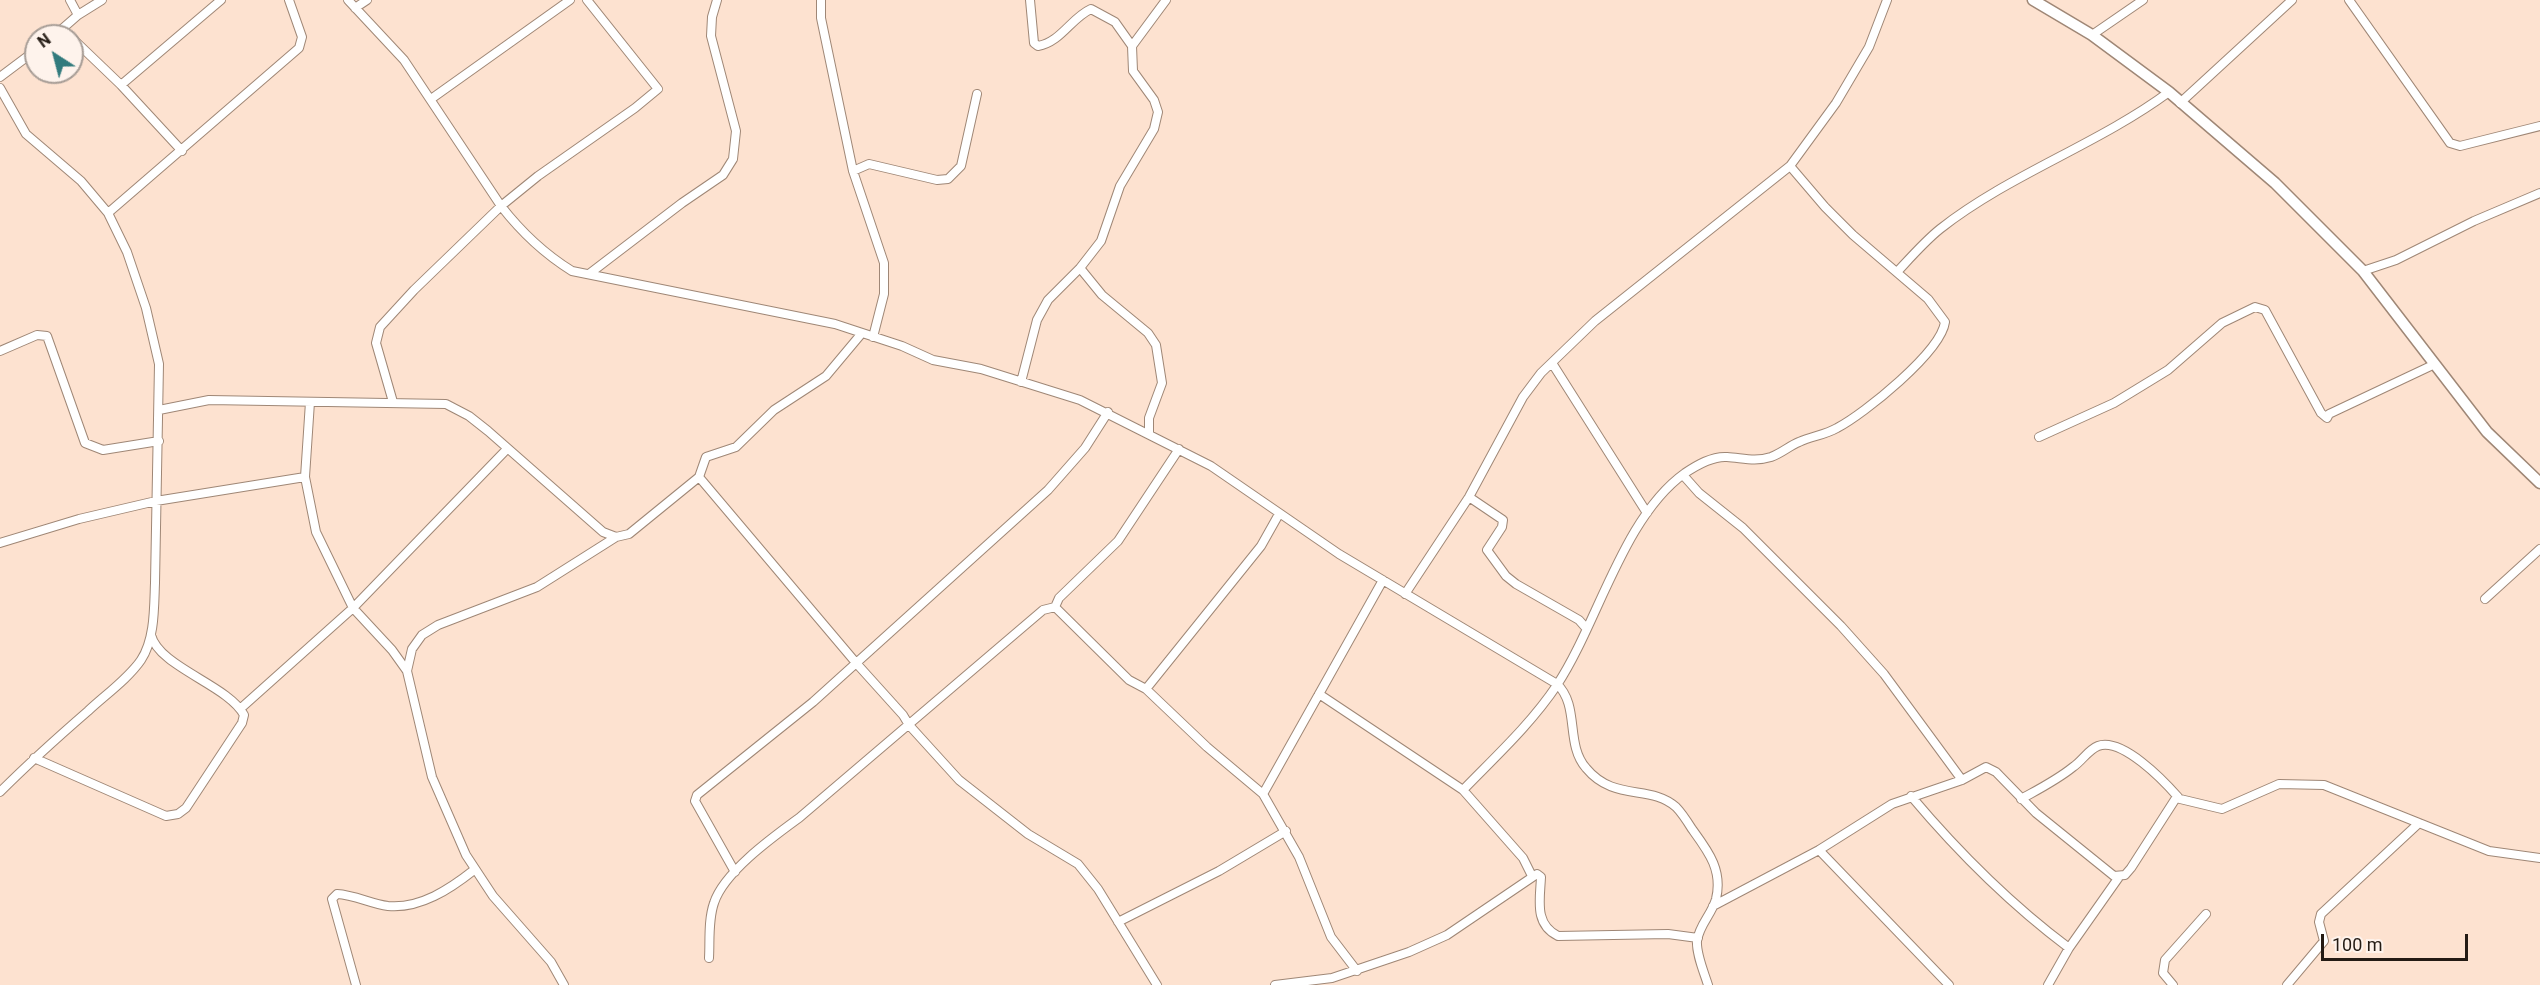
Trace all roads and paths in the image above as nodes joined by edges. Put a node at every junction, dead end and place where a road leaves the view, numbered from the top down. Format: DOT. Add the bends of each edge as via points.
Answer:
graph roads {
  1 [pos="69,0"];
  2 [pos="102,0"];
  3 [pos="221,0"];
  4 [pos="289,0"];
  5 [pos="348,0"];
  6 [pos="367,0"];
  7 [pos="570,0"];
  8 [pos="587,0"];
  9 [pos="717,0"];
  10 [pos="821,0"];
  11 [pos="1030,0"];
  12 [pos="1166,0"];
  13 [pos="1887,0"];
  14 [pos="2033,0"];
  15 [pos="2143,0"];
  16 [pos="2292,0"];
  17 [pos="2349,0"];
  18 [pos="355,8"];
  19 [pos="78,15"];
  20 [pos="69,24"];
  21 [pos="2092,35"];
  22 [pos="1132,46"];
  23 [pos="84,49"];
  24 [pos="24,59"];
  25 [pos="0,77"];
  26 [pos="122,85"];
  27 [pos="0,88"];
  28 [pos="2169,92"];
  29 [pos="977,94"];
  30 [pos="431,99"];
  31 [pos="2180,103"];
  32 [pos="2540,126"];
  33 [pos="182,151"];
  34 [pos="1790,166"];
  35 [pos="853,171"];
  36 [pos="2540,193"];
  37 [pos="501,206"];
  38 [pos="108,213"];
  39 [pos="1080,268"];
  40 [pos="1898,271"];
  41 [pos="2363,271"];
  42 [pos="590,274"];
  43 [pos="862,333"];
  44 [pos="873,337"];
  45 [pos="0,351"];
  46 [pos="1551,363"];
  47 [pos="2435,364"];
  48 [pos="1021,382"];
  49 [pos="310,402"];
  50 [pos="393,402"];
  51 [pos="159,410"];
  52 [pos="1108,412"];
  53 [pos="1149,433"];
  54 [pos="2039,436"];
  55 [pos="159,441"];
  56 [pos="1179,448"];
  57 [pos="507,449"];
  58 [pos="1683,475"];
  59 [pos="305,477"];
  60 [pos="699,477"];
  61 [pos="2540,483"];
  62 [pos="1469,497"];
  63 [pos="156,501"];
  64 [pos="1647,513"];
  65 [pos="1279,514"];
  66 [pos="616,537"];
  67 [pos="0,543"];
  68 [pos="2540,549"];
  69 [pos="1383,580"];
  70 [pos="1405,594"];
  71 [pos="2485,599"];
  72 [pos="1054,607"];
  73 [pos="353,608"];
  74 [pos="1586,628"];
  75 [pos="150,633"];
  76 [pos="857,664"];
  77 [pos="407,671"];
  78 [pos="1557,684"];
  79 [pos="1146,689"];
  80 [pos="1319,694"];
  81 [pos="240,709"];
  82 [pos="909,725"];
  83 [pos="34,758"];
  84 [pos="1962,780"];
  85 [pos="1463,790"];
  86 [pos="0,792"];
  87 [pos="1263,794"];
  88 [pos="1911,796"];
  89 [pos="2178,797"];
  90 [pos="2021,799"];
  91 [pos="2419,823"];
  92 [pos="1286,831"];
  93 [pos="1819,850"];
  94 [pos="2540,858"];
  95 [pos="474,870"];
  96 [pos="735,872"];
  97 [pos="1532,876"];
  98 [pos="2119,877"];
  99 [pos="1713,906"];
  100 [pos="2206,914"];
  101 [pos="1118,922"];
  102 [pos="1698,938"];
  103 [pos="2069,948"];
  104 [pos="709,958"];
  105 [pos="1357,971"];
  106 [pos="356,985"];
  107 [pos="564,985"];
  108 [pos="1157,985"];
  109 [pos="1275,985"];
  110 [pos="1708,985"];
  111 [pos="1949,985"];
  112 [pos="2048,985"];
  113 [pos="2173,985"];
  114 [pos="2287,985"];
  1 -- 19 [label="street"];
  2 -- 19 [label="street"];
  3 -- 26 [label="street"];
  4 -- 33 [label="street" via="302,37 299,48"];
  5 -- 18 [label="street"];
  6 -- 18 [label="street"];
  7 -- 30 [label="street"];
  8 -- 37 [label="street" via="658,89"];
  9 -- 42 [label="street" via="711,36 736,131 733,159 723,175"];
  10 -- 35 [label="street" via="821,18"];
  11 -- 22 [label="street" via="1034,43 1038,46 1046,45 1078,15 1091,9 1115,22"];
  12 -- 22 [label="street"];
  13 -- 34 [label="street" via="1858,66"];
  14 -- 21 [label="street"];
  15 -- 21 [label="street"];
  16 -- 31 [label="street"];
  17 -- 32 [label="street" via="2450,143 2460,146"];
  18 -- 30 [label="street" via="404,60"];
  19 -- 20 [label="street"];
  21 -- 28 [label="street"];
  22 -- 39 [label="street" via="1133,71 1154,100 1157,120 1120,186 1101,241"];
  23 -- 26 [label="street"];
  24 -- 25 [label="street"];
  26 -- 33 [label="street"];
  27 -- 38 [label="street" via="26,134 81,181"];
  28 -- 31 [label="street"];
  28 -- 40 [label="street" via="2101,137 2030,172 1954,219"];
  29 -- 35 [label="street" via="962,166 948,179 937,180 869,164"];
  30 -- 37 [label="street"];
  31 -- 41 [label="street" via="2275,183"];
  33 -- 38 [label="street"];
  34 -- 40 [label="street" via="1853,235"];
  34 -- 46 [label="street" via="1595,321"];
  35 -- 44 [label="street" via="884,263 884,294"];
  36 -- 41 [label="street" via="2396,260"];
  37 -- 42 [label="street" via="546,255 572,271"];
  37 -- 50 [label="street" via="380,327 376,342"];
  38 -- 51 [label="street" via="127,252 146,308 159,364"];
  39 -- 48 [label="street" via="1048,300 1037,320"];
  39 -- 53 [label="street" via="1102,295 1148,333 1156,345 1162,383 1149,418"];
  40 -- 58 [label="street" via="1928,299 1945,322 1919,362 1866,408 1821,436 1757,460 1713,458"];
  41 -- 47 [label="street"];
  42 -- 43 [label="street" via="810,318"];
  43 -- 44 [label="street"];
  43 -- 60 [label="street" via="826,376 774,410 736,447 706,457"];
  44 -- 48 [label="street" via="933,360"];
  45 -- 55 [label="street" via="37,335 47,336 85,443 103,450"];
  46 -- 62 [label="street" via="1523,397"];
  46 -- 64 [label="street"];
  47 -- 54 [label="street" via="2327,418 2265,310 2255,307 2222,323 2168,370 2114,403"];
  47 -- 61 [label="street" via="2487,432"];
  48 -- 52 [label="street"];
  49 -- 50 [label="street"];
  49 -- 51 [label="street" via="209,400"];
  49 -- 59 [label="street"];
  50 -- 57 [label="street" via="447,404 469,416"];
  51 -- 55 [label="street"];
  52 -- 53 [label="street"];
  52 -- 76 [label="street" via="1085,448 1048,490"];
  53 -- 56 [label="street"];
  55 -- 63 [label="street"];
  56 -- 65 [label="street"];
  56 -- 72 [label="street" via="1118,541"];
  57 -- 66 [label="street" via="566,496 603,532"];
  57 -- 73 [label="street"];
  58 -- 64 [label="street"];
  58 -- 84 [label="street" via="1743,528 1841,626 1884,674"];
  59 -- 63 [label="street"];
  59 -- 73 [label="street" via="316,532"];
  60 -- 66 [label="street" via="629,534"];
  60 -- 76 [label="street"];
  62 -- 70 [label="street"];
  62 -- 74 [label="street" via="1503,520 1487,550 1506,576"];
  63 -- 67 [label="street"];
  63 -- 75 [label="street"];
  64 -- 74 [label="street"];
  65 -- 69 [label="street"];
  65 -- 79 [label="street" via="1261,546"];
  66 -- 77 [label="street" via="537,587 438,625 422,635 412,649"];
  68 -- 71 [label="street"];
  69 -- 70 [label="street"];
  69 -- 80 [label="street"];
  70 -- 78 [label="street"];
  72 -- 79 [label="street" via="1129,680"];
  72 -- 82 [label="street" via="1043,610"];
  73 -- 77 [label="street"];
  73 -- 81 [label="street"];
  74 -- 78 [label="street"];
  75 -- 81 [label="street" via="158,649"];
  75 -- 83 [label="street" via="135,666"];
  76 -- 82 [label="street"];
  76 -- 96 [label="street" via="697,795 695,801"];
  77 -- 95 [label="street" via="432,777"];
  78 -- 85 [label="street" via="1518,733"];
  78 -- 99 [label="street" via="1566,695 1573,742 1586,769 1614,789 1668,801 1680,811 1711,855 1718,878"];
  79 -- 87 [label="street"];
  80 -- 85 [label="street"];
  80 -- 87 [label="street"];
  81 -- 83 [label="street" via="242,723 186,808 178,814 166,816"];
  82 -- 96 [label="street"];
  82 -- 101 [label="street" via="959,780 1028,834 1078,864"];
  83 -- 86 [label="street"];
  84 -- 88 [label="street"];
  84 -- 90 [label="street" via="1991,768"];
  85 -- 97 [label="street" via="1523,858"];
  87 -- 92 [label="street"];
  88 -- 93 [label="street"];
  88 -- 103 [label="street" via="1995,888"];
  89 -- 90 [label="street" via="2145,765 2107,745 2095,748 2074,767"];
  89 -- 91 [label="street" via="2222,809 2270,787 2311,783 2332,787"];
  89 -- 98 [label="street" via="2171,802 2131,868"];
  90 -- 98 [label="street"];
  91 -- 94 [label="street" via="2489,851"];
  91 -- 114 [label="street" via="2322,914 2319,922 2324,941"];
  92 -- 101 [label="street" via="1219,871"];
  92 -- 105 [label="street" via="1331,937"];
  93 -- 99 [label="street"];
  93 -- 111 [label="street"];
  95 -- 106 [label="street" via="438,896 411,903 388,906 337,894 332,899"];
  95 -- 107 [label="street" via="546,955"];
  96 -- 104 [label="street" via="714,902"];
  97 -- 102 [label="street" via="1541,878 1541,919 1558,936 1668,934"];
  97 -- 105 [label="street" via="1447,935"];
  98 -- 103 [label="street"];
  99 -- 102 [label="street"];
  100 -- 113 [label="street" via="2165,960 2163,973"];
  101 -- 108 [label="street"];
  102 -- 110 [label="street"];
  103 -- 112 [label="street"];
  105 -- 109 [label="street"];
}
